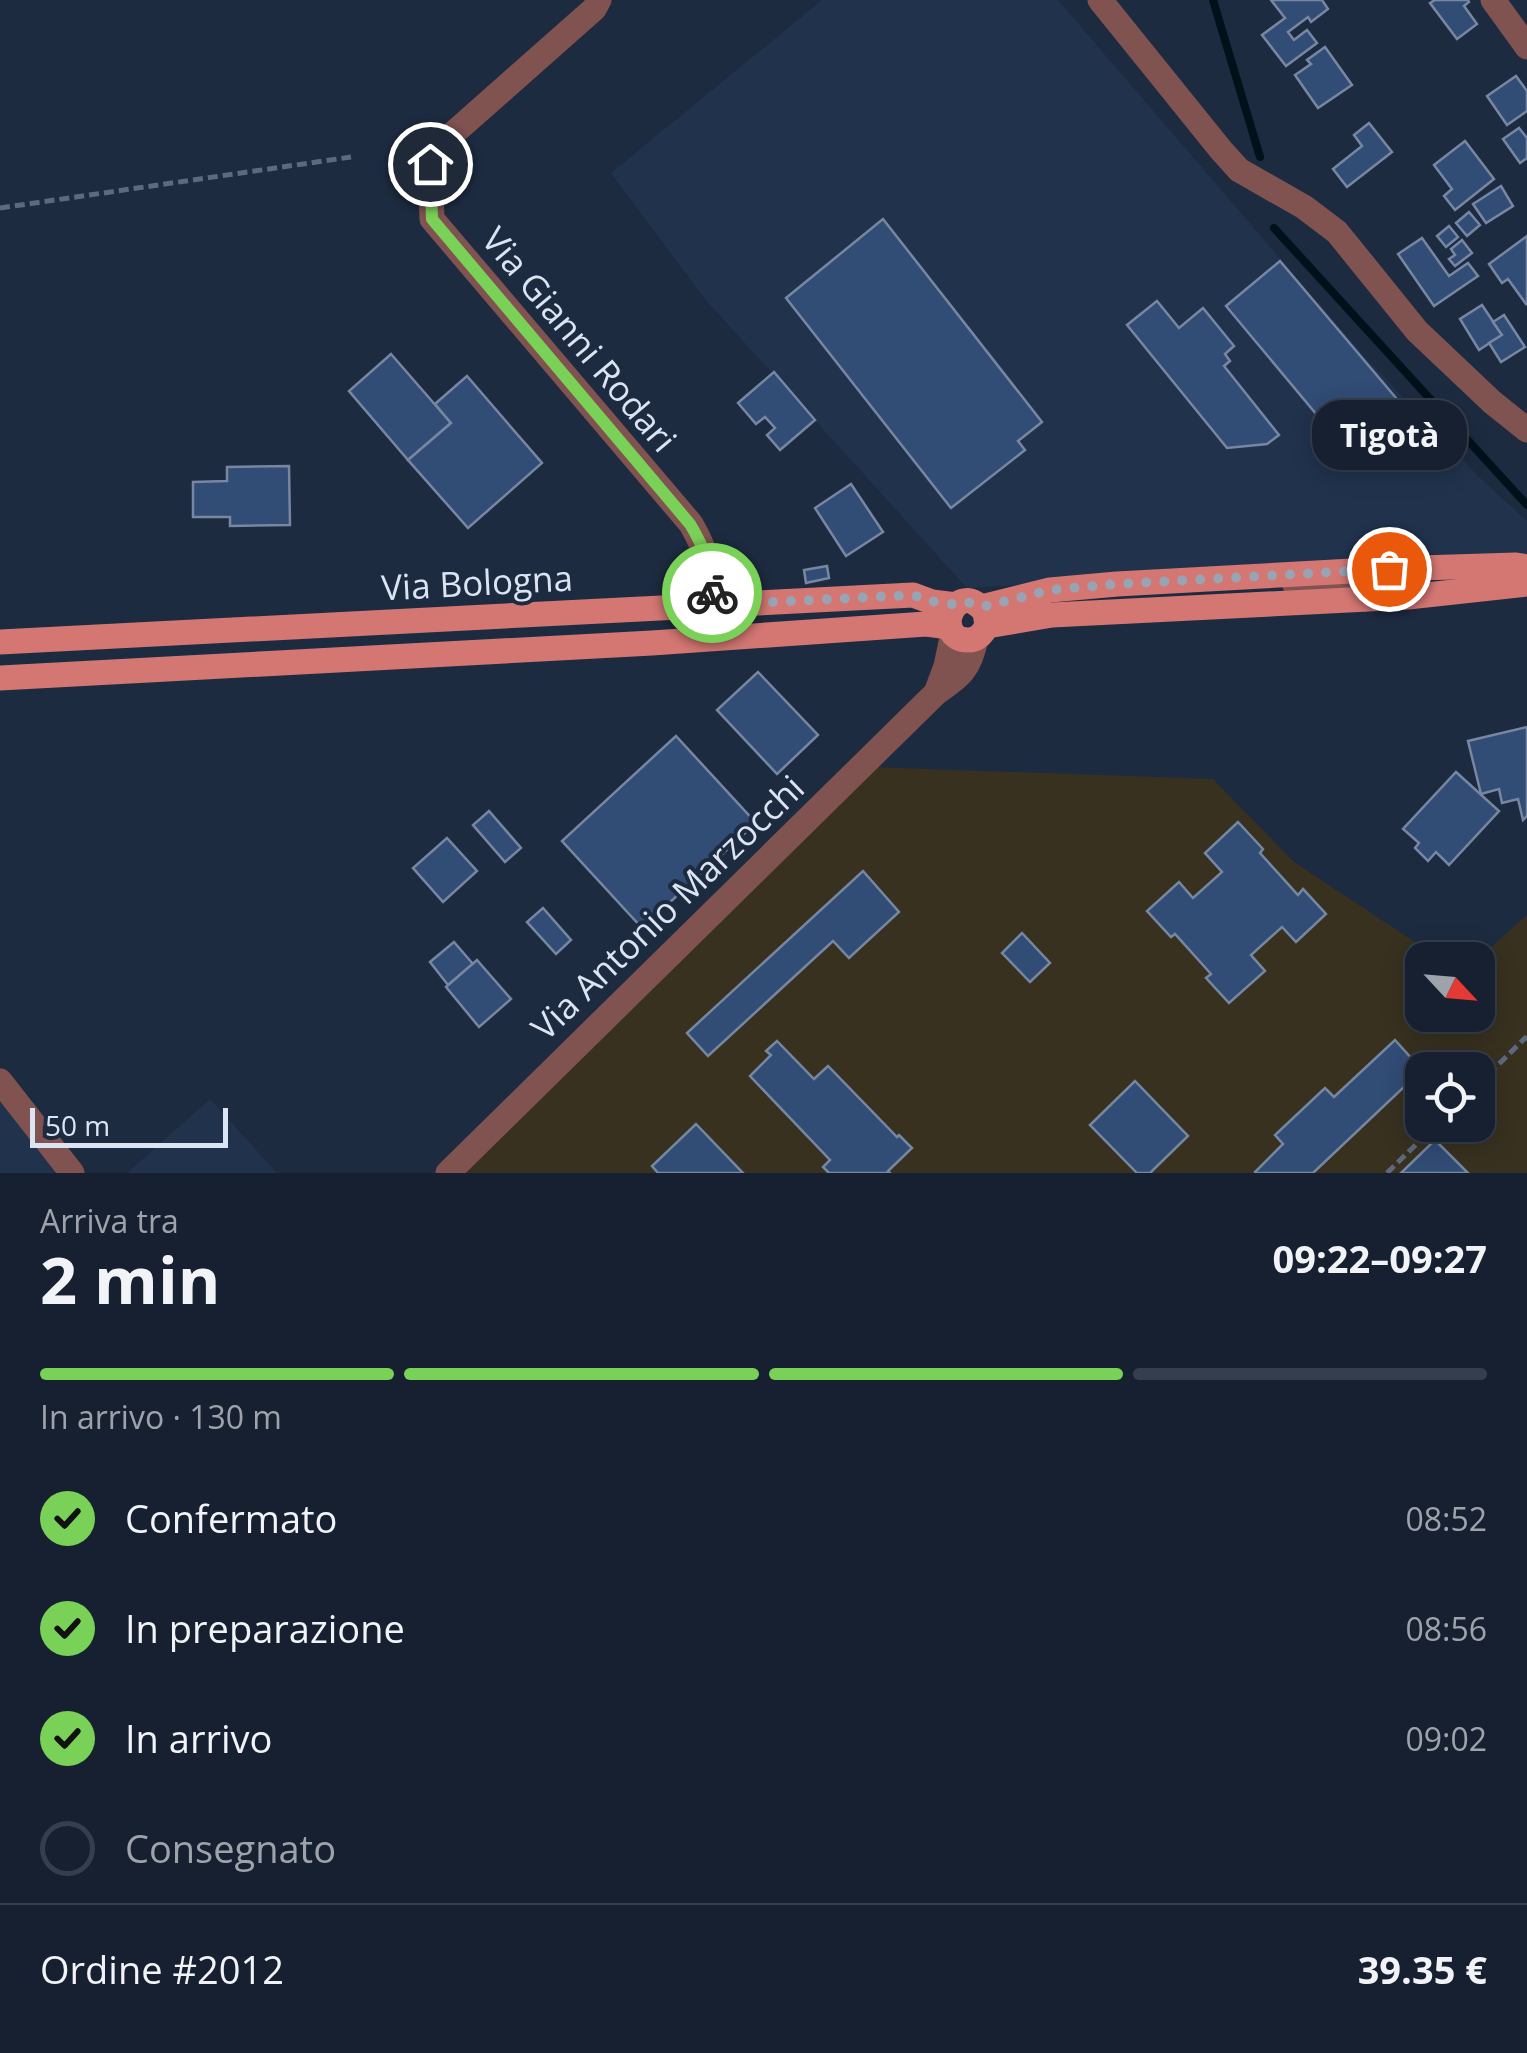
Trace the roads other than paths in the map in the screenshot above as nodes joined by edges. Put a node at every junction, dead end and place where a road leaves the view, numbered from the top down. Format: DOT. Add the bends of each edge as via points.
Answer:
graph roads {
  1 [pos="599,0"];
  2 [pos="1100,0"];
  3 [pos="1493,0"];
  4 [pos="1527,47"];
  5 [pos="1527,430"];
  6 [pos="1457,566"];
  7 [pos="1527,567"];
  8 [pos="1267,577"];
  9 [pos="1527,584"];
  10 [pos="1498,587"];
  11 [pos="1365,599"];
  12 [pos="713,605"];
  13 [pos="967,623"];
  14 [pos="0,642"];
  15 [pos="0,678"];
  16 [pos="0,1080"];
  17 [pos="72,1173"];
  18 [pos="448,1173"];
  1 -- 12 [label="street, Via Gianni Rodari" via="438,146 430,164 432,219 690,524 710,564"];
  2 -- 5 [label="street" via="1230,160 1337,232 1417,332"];
  3 -- 4 [label="street"];
  6 -- 7 [label="main road, Via Bologna"];
  6 -- 8 [label="main road, Via Bologna"];
  6 -- 10 [label="street"];
  8 -- 11 [label="street" via="1280,586 1343,585"];
  8 -- 13 [label="main road, Via Bologna" via="1067,589 1007,599"];
  9 -- 10 [label="main road, Via Bologna"];
  10 -- 11 [label="main road, Via Bologna"];
  11 -- 13 [label="main road, Via Bologna"];
  12 -- 13 [label="main road, Via Bologna" via="913,595"];
  12 -- 14 [label="main road, Via Bologna"];
  13 -- 15 [label="main road, Via Bologna"];
  13 -- 18 [label="street, Via Antonio Marzocchi" via="972,660 960,676"];
  16 -- 17 [label="street"];
}
